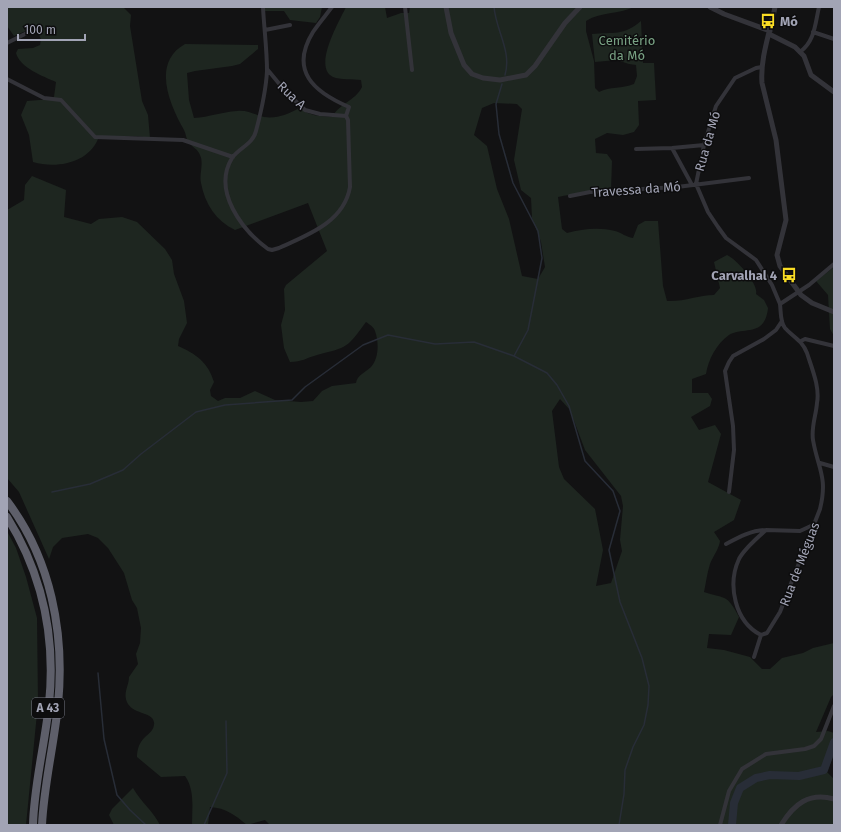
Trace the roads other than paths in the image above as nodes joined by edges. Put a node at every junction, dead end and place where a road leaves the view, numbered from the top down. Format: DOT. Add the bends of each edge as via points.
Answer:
graph roads {
  1 [pos="263,7"];
  2 [pos="332,7"];
  3 [pos="404,7"];
  4 [pos="446,7"];
  5 [pos="580,7"];
  6 [pos="710,7"];
  7 [pos="775,7"];
  8 [pos="819,7"];
  9 [pos="290,25"];
  10 [pos="35,29"];
  11 [pos="265,30"];
  12 [pos="770,32"];
  13 [pos="813,32"];
  14 [pos="834,39"];
  15 [pos="7,43"];
  16 [pos="800,52"];
  17 [pos="267,68"];
  18 [pos="762,68"];
  19 [pos="412,70"];
  20 [pos="7,79"];
  21 [pos="834,92"];
  22 [pos="346,116"];
  23 [pos="704,144"];
  24 [pos="636,148"];
  25 [pos="672,148"];
  26 [pos="233,157"];
  27 [pos="749,178"];
  28 [pos="694,185"];
  29 [pos="570,196"];
  30 [pos="834,264"];
  31 [pos="799,292"];
  32 [pos="780,304"];
  33 [pos="834,312"];
  34 [pos="782,321"];
  35 [pos="801,341"];
  36 [pos="834,346"];
  37 [pos="820,463"];
  38 [pos="834,467"];
  39 [pos="729,492"];
  40 [pos="8,502"];
  41 [pos="7,517"];
  42 [pos="814,525"];
  43 [pos="766,530"];
  44 [pos="726,544"];
  45 [pos="761,635"];
  46 [pos="754,657"];
  47 [pos="834,706"];
  48 [pos="834,799"];
  49 [pos="33,825"];
  50 [pos="42,825"];
  51 [pos="720,825"];
  52 [pos="781,825"];
  1 -- 11 [label="street"];
  2 -- 22 [label="street" via="308,41 304,68 308,79 323,94 349,106"];
  3 -- 19 [label="street"];
  4 -- 5 [label="street" via="451,33 464,65 472,74 500,80 526,75"];
  6 -- 12 [label="street"];
  7 -- 12 [label="street"];
  8 -- 13 [label="street"];
  9 -- 11 [label="street"];
  10 -- 15 [label="street"];
  11 -- 17 [label="street"];
  12 -- 16 [label="street"];
  12 -- 18 [label="street"];
  13 -- 14 [label="street"];
  13 -- 16 [label="street" via="807,47"];
  16 -- 21 [label="street" via="811,76"];
  17 -- 22 [label="street, Rua A" via="286,92 305,110"];
  17 -- 26 [label="street" via="255,135"];
  18 -- 23 [label="street, Rua da Mó" via="756,68 735,78 716,106"];
  18 -- 31 [label="street" via="762,84 776,140 786,220 777,255 780,266"];
  20 -- 26 [label="street" via="29,91 50,99 62,100 95,137 183,140"];
  22 -- 26 [label="street" via="349,198 321,229 279,248 268,249 240,222 231,206 226,191 226,177"];
  23 -- 25 [label="street"];
  23 -- 28 [label="street, Rua da Mó"];
  24 -- 25 [label="street"];
  25 -- 28 [label="street"];
  27 -- 28 [label="street, Travessa da Mó"];
  28 -- 29 [label="street, Travessa da Mó" via="590,192"];
  28 -- 32 [label="street, Rua da Mó" via="726,238 756,260"];
  30 -- 31 [label="street"];
  31 -- 32 [label="street"];
  31 -- 33 [label="street" via="812,303"];
  32 -- 34 [label="street, Rua da Mó"];
  34 -- 35 [label="street" via="785,328"];
  34 -- 39 [label="street" via="776,330 764,339 733,356 725,371 734,450"];
  35 -- 36 [label="street" via="805,339"];
  35 -- 37 [label="street, Rua de Méguas" via="818,391 813,440"];
  37 -- 38 [label="street"];
  37 -- 42 [label="street, Rua de Méguas" via="824,493"];
  40 -- 50 [label="highway, A 43" via="37,552 56,616 61,671"];
  41 -- 49 [label="highway, A 43" via="29,557 41,591 51,650 49,704 36,785"];
  42 -- 43 [label="street" via="800,531"];
  42 -- 45 [label="street, Rua de Méguas" via="780,612 767,634"];
  43 -- 44 [label="street" via="748,533"];
  43 -- 45 [label="street" via="739,559 734,580 735,605"];
  45 -- 46 [label="street, Rua de Méguas"];
  47 -- 51 [label="street" via="821,739 814,746 766,754 742,769 729,791"];
  48 -- 52 [label="street" via="815,796 804,800 788,813"];
}
